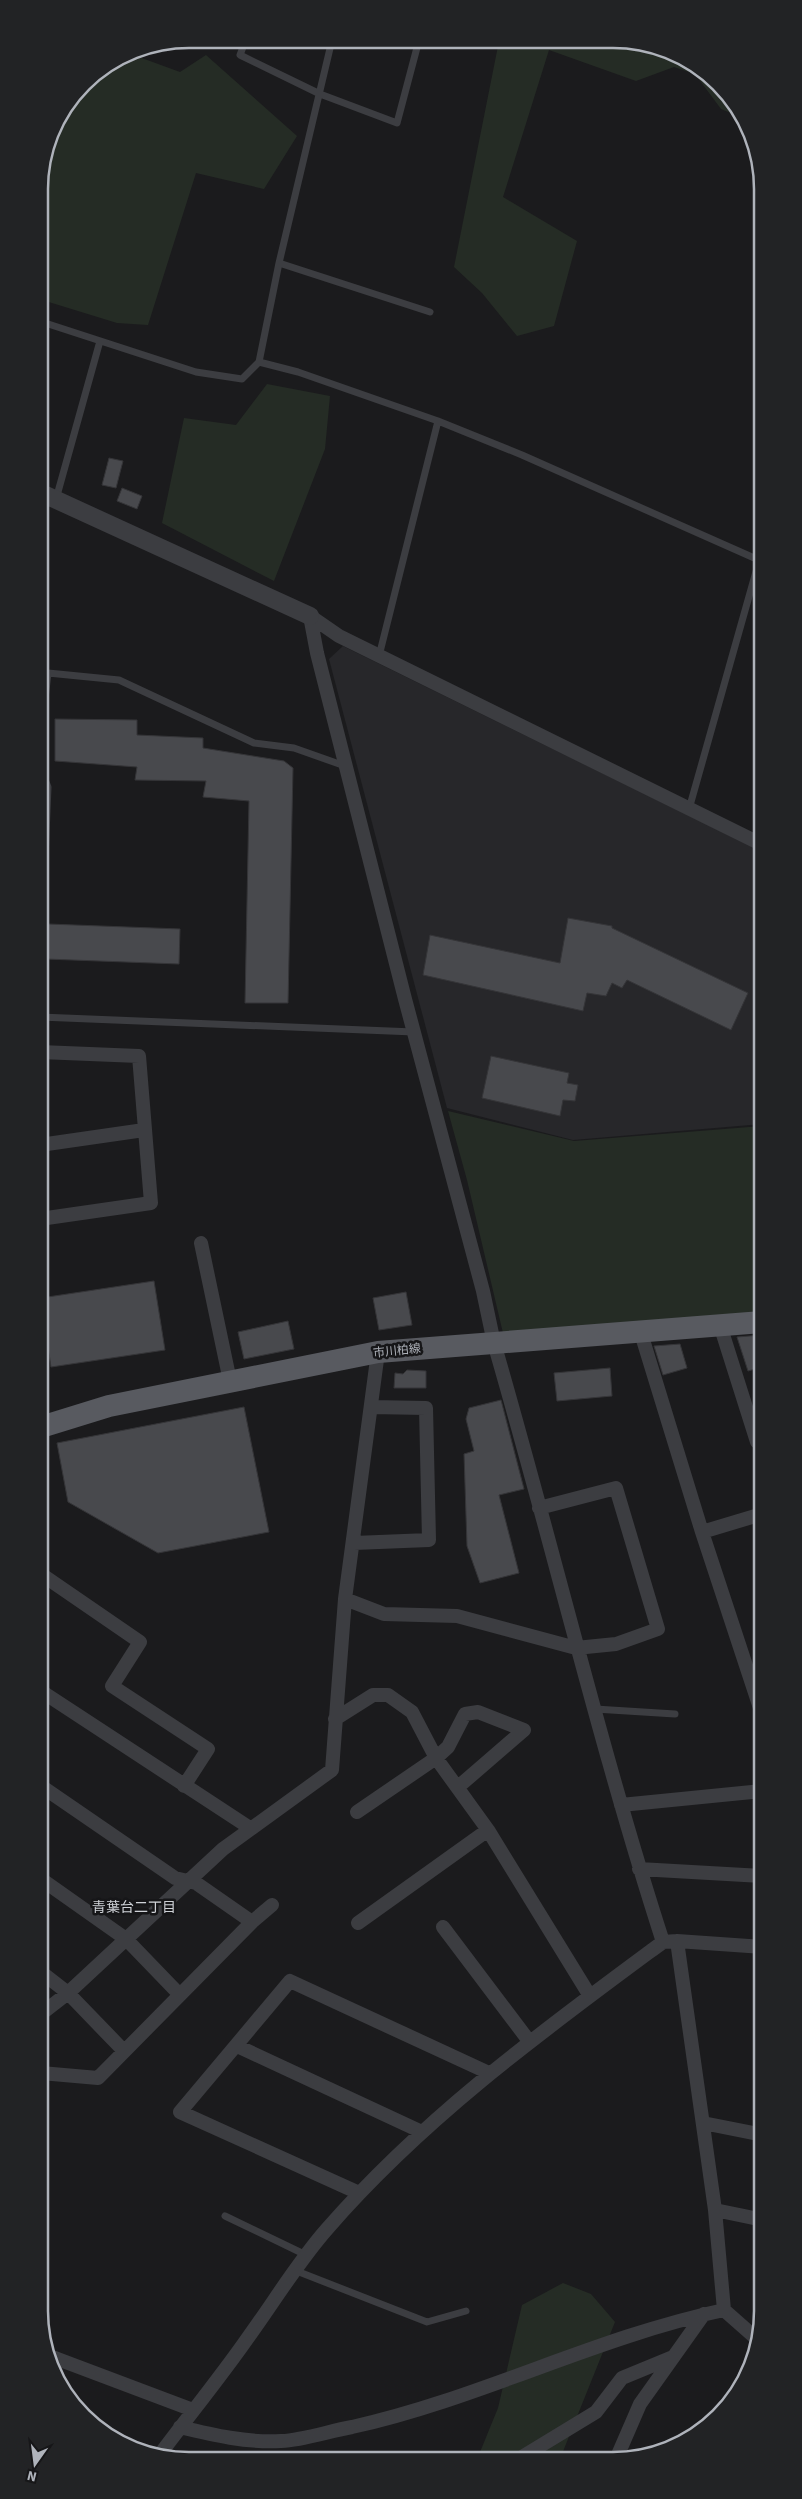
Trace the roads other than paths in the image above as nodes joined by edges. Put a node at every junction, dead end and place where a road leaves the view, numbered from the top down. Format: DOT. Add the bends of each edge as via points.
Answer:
graph roads {
  1 [pos="243,48"];
  2 [pos="330,48"];
  3 [pos="417,48"];
  4 [pos="320,94"];
  5 [pos="279,263"];
  6 [pos="430,312"];
  7 [pos="48,324"];
  8 [pos="100,341"];
  9 [pos="259,362"];
  10 [pos="438,421"];
  11 [pos="48,496"];
  12 [pos="56,499"];
  13 [pos="754,558"];
  14 [pos="754,582"];
  15 [pos="310,616"];
  16 [pos="379,656"];
  17 [pos="48,673"];
  18 [pos="345,766"];
  19 [pos="689,809"];
  20 [pos="754,841"];
  21 [pos="48,1017"];
  22 [pos="414,1032"];
  23 [pos="48,1052"];
  24 [pos="144,1130"];
  25 [pos="48,1144"];
  26 [pos="48,1218"];
  27 [pos="201,1243"];
  28 [pos="754,1323"];
  29 [pos="720,1325"];
  30 [pos="640,1330"];
  31 [pos="494,1343"];
  32 [pos="378,1352"];
  33 [pos="230,1381"];
  34 [pos="371,1407"];
  35 [pos="48,1425"];
  36 [pos="754,1433"];
  37 [pos="540,1508"];
  38 [pos="754,1516"];
  39 [pos="702,1532"];
  40 [pos="354,1543"];
  41 [pos="48,1579"];
  42 [pos="345,1600"];
  43 [pos="576,1648"];
  44 [pos="754,1690"];
  45 [pos="48,1696"];
  46 [pos="595,1709"];
  47 [pos="675,1714"];
  48 [pos="335,1719"];
  49 [pos="436,1758"];
  50 [pos="184,1786"];
  51 [pos="458,1788"];
  52 [pos="48,1791"];
  53 [pos="754,1792"];
  54 [pos="621,1804"];
  55 [pos="357,1812"];
  56 [pos="250,1828"];
  57 [pos="488,1830"];
  58 [pos="639,1869"];
  59 [pos="754,1876"];
  60 [pos="187,1881"];
  61 [pos="48,1883"];
  62 [pos="272,1905"];
  63 [pos="252,1922"];
  64 [pos="358,1923"];
  65 [pos="442,1926"];
  66 [pos="126,1939"];
  67 [pos="670,1941"];
  68 [pos="754,1946"];
  69 [pos="48,1977"];
  70 [pos="68,1993"];
  71 [pos="180,1995"];
  72 [pos="590,1996"];
  73 [pos="48,2009"];
  74 [pos="529,2041"];
  75 [pos="237,2046"];
  76 [pos="123,2050"];
  77 [pos="489,2073"];
  78 [pos="48,2074"];
  79 [pos="703,2124"];
  80 [pos="422,2132"];
  81 [pos="754,2133"];
  82 [pos="359,2193"];
  83 [pos="715,2210"];
  84 [pos="224,2216"];
  85 [pos="754,2218"];
  86 [pos="306,2255"];
  87 [pos="294,2270"];
  88 [pos="724,2310"];
  89 [pos="466,2311"];
  90 [pos="704,2314"];
  91 [pos="752,2335"];
  92 [pos="673,2357"];
  93 [pos="56,2358"];
  94 [pos="193,2410"];
  95 [pos="180,2427"];
  96 [pos="164,2449"];
  97 [pos="619,2451"];
  98 [pos="530,2452"];
  1 -- 4 [label="lane" via="240,55"];
  2 -- 4 [label="lane"];
  3 -- 4 [label="lane" via="397,123"];
  4 -- 5 [label="lane"];
  5 -- 6 [label="lane"];
  5 -- 9 [label="lane"];
  7 -- 8 [label="lane"];
  8 -- 9 [label="lane" via="196,372 242,380"];
  8 -- 12 [label="lane"];
  9 -- 10 [label="lane" via="298,372"];
  10 -- 13 [label="lane" via="581,480"];
  10 -- 16 [label="lane"];
  11 -- 12 [label="street"];
  12 -- 15 [label="street"];
  14 -- 19 [label="lane"];
  15 -- 16 [label="street" via="339,636"];
  15 -- 18 [label="street"];
  16 -- 19 [label="street"];
  17 -- 18 [label="lane" via="120,680 254,743 294,748"];
  18 -- 22 [label="street"];
  19 -- 20 [label="street"];
  21 -- 22 [label="lane"];
  22 -- 31 [label="street"];
  23 -- 24 [label="street" via="140,1056"];
  24 -- 25 [label="street"];
  24 -- 26 [label="street" via="151,1203"];
  27 -- 33 [label="street"];
  28 -- 29 [label="main road, 市川柏線"];
  29 -- 30 [label="main road, 市川柏線"];
  29 -- 36 [label="street"];
  30 -- 31 [label="main road, 市川柏線"];
  30 -- 39 [label="street"];
  31 -- 32 [label="main road, 市川柏線"];
  31 -- 37 [label="street"];
  32 -- 33 [label="main road, 市川柏線"];
  32 -- 34 [label="street"];
  33 -- 35 [label="main road, 市川柏線" via="109,1406"];
  34 -- 40 [label="street"];
  34 -- 40 [label="street" via="426,1408 429,1540"];
  37 -- 43 [label="street"];
  37 -- 43 [label="street" via="616,1488 658,1629 616,1644"];
  38 -- 39 [label="street"];
  39 -- 44 [label="street"];
  40 -- 42 [label="street"];
  41 -- 50 [label="street" via="140,1642 112,1686 208,1749"];
  42 -- 43 [label="street" via="384,1614 457,1616"];
  42 -- 48 [label="street"];
  43 -- 46 [label="street"];
  45 -- 50 [label="street"];
  46 -- 47 [label="lane"];
  46 -- 54 [label="street"];
  48 -- 49 [label="street" via="373,1696 388,1695 412,1712"];
  48 -- 56 [label="street" via="332,1770"];
  49 -- 51 [label="street"];
  49 -- 51 [label="street" via="448,1747 465,1714 478,1712 524,1730"];
  49 -- 55 [label="street"];
  50 -- 56 [label="street"];
  51 -- 57 [label="street"];
  52 -- 60 [label="street" via="175,1878"];
  53 -- 54 [label="street"];
  54 -- 58 [label="street"];
  56 -- 60 [label="street"];
  57 -- 64 [label="street"];
  57 -- 72 [label="street"];
  58 -- 59 [label="street"];
  58 -- 67 [label="street"];
  60 -- 63 [label="street" via="196,1882"];
  60 -- 66 [label="street"];
  61 -- 66 [label="street"];
  62 -- 63 [label="street"];
  63 -- 71 [label="street"];
  65 -- 74 [label="street"];
  66 -- 70 [label="street"];
  66 -- 71 [label="street"];
  67 -- 68 [label="street"];
  67 -- 72 [label="street"];
  67 -- 79 [label="street"];
  69 -- 70 [label="street"];
  70 -- 73 [label="street"];
  70 -- 76 [label="street"];
  71 -- 76 [label="street"];
  72 -- 74 [label="street"];
  74 -- 77 [label="street"];
  75 -- 77 [label="street" via="290,1981"];
  75 -- 80 [label="street"];
  75 -- 82 [label="street" via="180,2112"];
  76 -- 78 [label="street" via="98,2078"];
  77 -- 80 [label="street"];
  79 -- 81 [label="street"];
  79 -- 83 [label="street"];
  80 -- 82 [label="street"];
  82 -- 86 [label="street"];
  83 -- 85 [label="street"];
  83 -- 88 [label="street"];
  84 -- 86 [label="lane"];
  86 -- 87 [label="street"];
  87 -- 89 [label="lane" via="427,2322"];
  87 -- 94 [label="street" via="247,2340"];
  88 -- 90 [label="street"];
  88 -- 91 [label="street"];
  90 -- 92 [label="street"];
  90 -- 95 [label="street" via="652,2328 437,2404 356,2426 282,2441 229,2438"];
  92 -- 97 [label="street" via="640,2404"];
  92 -- 98 [label="street" via="622,2378 596,2412"];
  93 -- 94 [label="street"];
  94 -- 95 [label="street"];
  95 -- 96 [label="street"];
}
